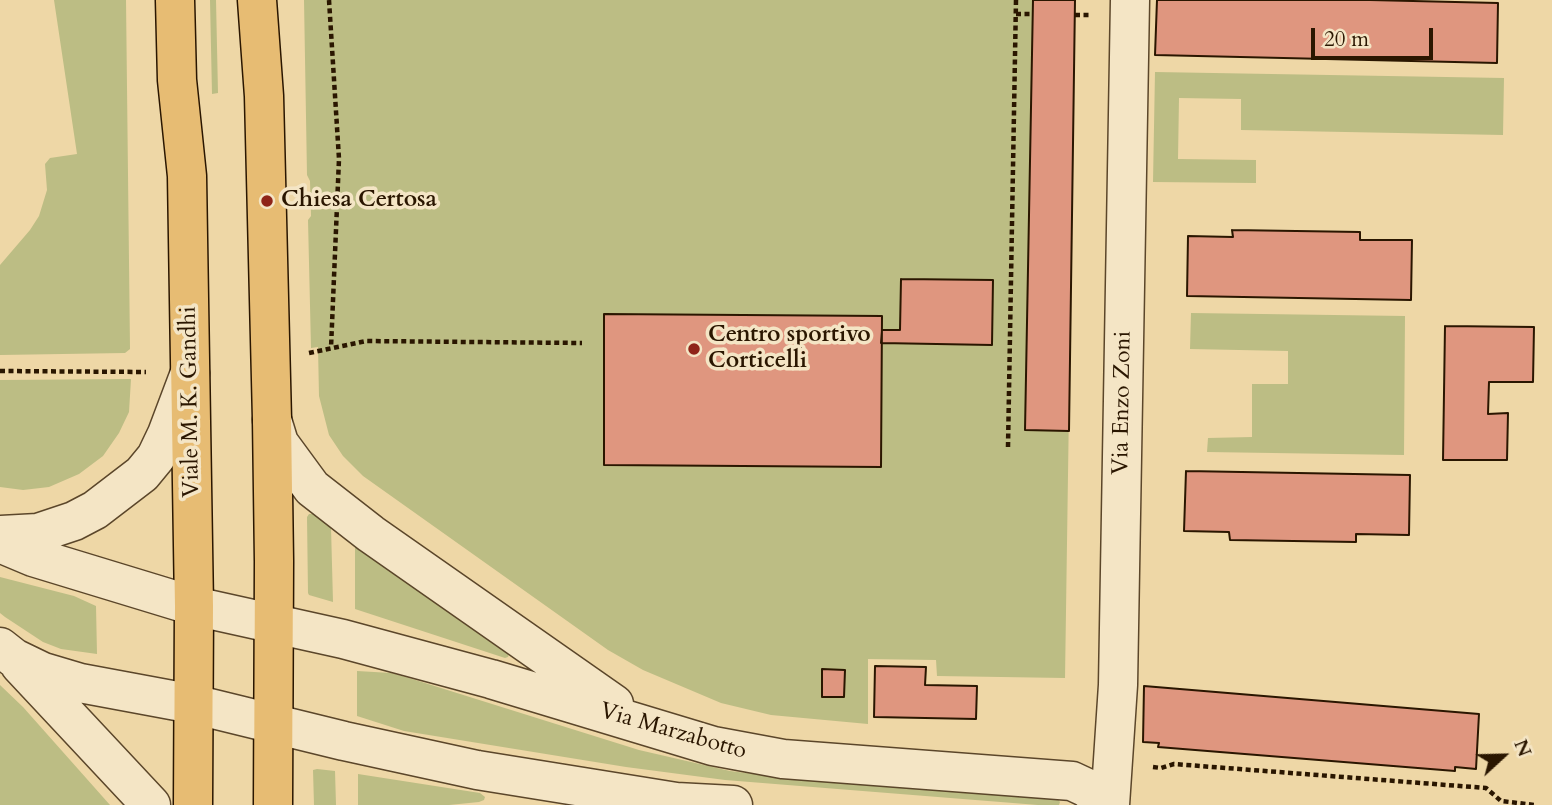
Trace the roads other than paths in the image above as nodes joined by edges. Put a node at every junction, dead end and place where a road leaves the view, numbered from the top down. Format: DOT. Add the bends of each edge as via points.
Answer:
graph roads {
  1 [pos="175,0"];
  2 [pos="257,0"];
  3 [pos="1130,0"];
  4 [pos="191,371"];
  5 [pos="272,420"];
  6 [pos="0,535"];
  7 [pos="0,543"];
  8 [pos="194,606"];
  9 [pos="259,621"];
  10 [pos="7,652"];
  11 [pos="193,704"];
  12 [pos="274,723"];
  13 [pos="645,725"];
  14 [pos="658,804"];
  15 [pos="151,805"];
  16 [pos="193,805"];
  17 [pos="273,805"];
  18 [pos="733,805"];
  19 [pos="1108,805"];
  1 -- 4 [label="main road, Viale M. K. Gandhi" via="187,176"];
  2 -- 5 [label="main road" via="264,96"];
  3 -- 19 [label="street, Via Enzo Zoni" via="1118,685"];
  4 -- 6 [label="street" via="167,434 142,474 74,521 38,533"];
  4 -- 8 [label="main road, Viale M. K. Gandhi"];
  5 -- 9 [label="main road"];
  5 -- 13 [label="street" via="279,443 295,466 312,488 340,511"];
  7 -- 8 [label="street, Via Marzabotto"];
  8 -- 9 [label="street, Via Marzabotto"];
  8 -- 11 [label="main road, Viale M. K. Gandhi"];
  9 -- 12 [label="main road"];
  9 -- 13 [label="street, Via Marzabotto" via="491,678"];
  10 -- 11 [label="street" via="43,672 80,683"];
  10 -- 15 [label="street"];
  11 -- 12 [label="street"];
  11 -- 16 [label="main road, Viale M. K. Gandhi"];
  12 -- 14 [label="street" via="477,770"];
  12 -- 17 [label="main road"];
  13 -- 19 [label="street, Via Marzabotto" via="713,746 783,759 1072,781"];
  14 -- 18 [label="street"];
}
